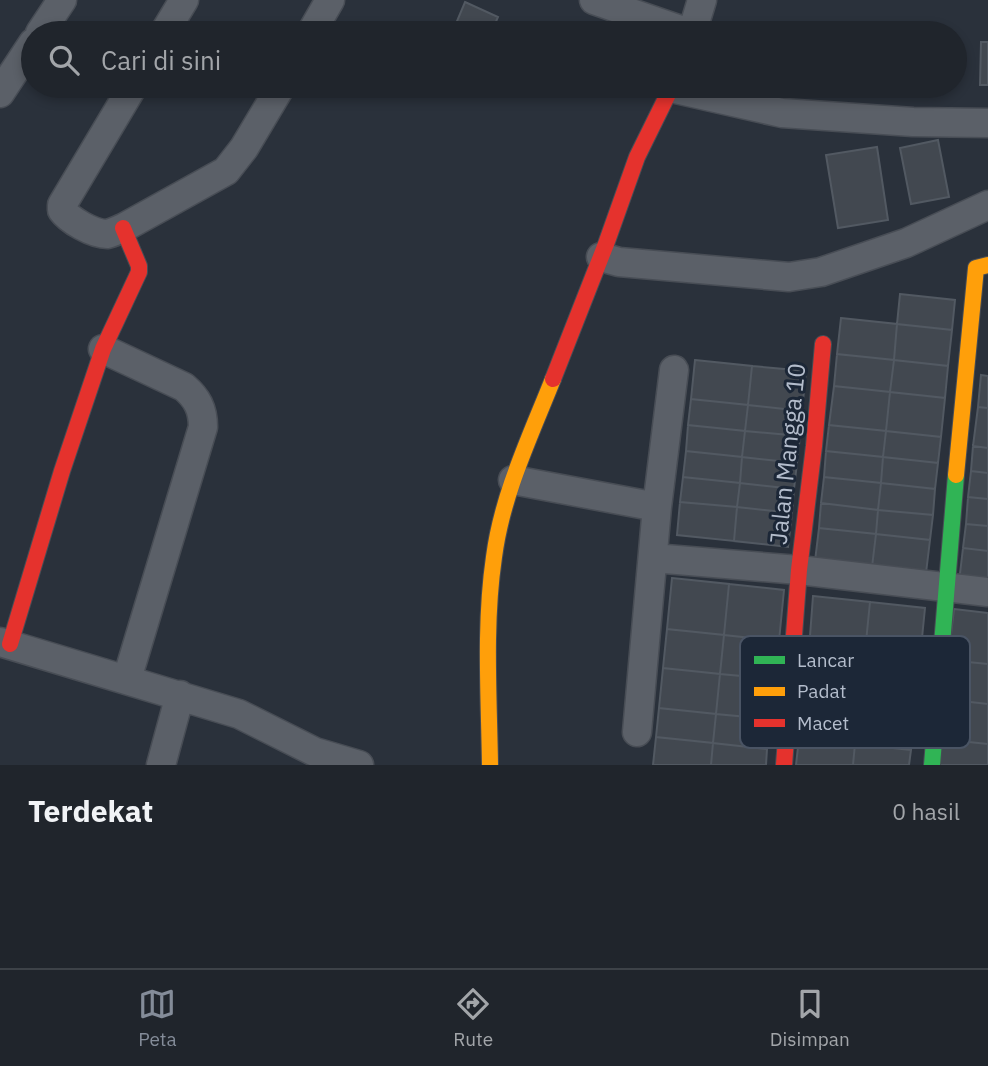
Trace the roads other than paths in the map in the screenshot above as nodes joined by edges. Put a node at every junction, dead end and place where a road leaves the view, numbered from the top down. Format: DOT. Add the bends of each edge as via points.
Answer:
graph roads {
  1 [pos="62,0"];
  2 [pos="184,0"];
  3 [pos="330,0"];
  4 [pos="594,0"];
  5 [pos="702,0"];
  6 [pos="48,21"];
  7 [pos="171,21"];
  8 [pos="319,21"];
  9 [pos="656,21"];
  10 [pos="695,21"];
  11 [pos="21,61"];
  12 [pos="0,93"];
  13 [pos="126,98"];
  14 [pos="274,98"];
  15 [pos="666,98"];
  16 [pos="718,98"];
  17 [pos="988,123"];
  18 [pos="988,205"];
  19 [pos="123,228"];
  20 [pos="601,257"];
  21 [pos="988,265"];
  22 [pos="823,344"];
  23 [pos="103,349"];
  24 [pos="674,370"];
  25 [pos="513,480"];
  26 [pos="657,507"];
  27 [pos="653,558"];
  28 [pos="799,570"];
  29 [pos="945,588"];
  30 [pos="988,592"];
  31 [pos="794,636"];
  32 [pos="941,636"];
  33 [pos="5,643"];
  34 [pos="127,679"];
  35 [pos="180,695"];
  36 [pos="637,732"];
  37 [pos="161,765"];
  38 [pos="359,765"];
  39 [pos="490,765"];
  1 -- 6 [label="street"];
  2 -- 7 [label="street"];
  3 -- 8 [label="street"];
  4 -- 9 [label="street"];
  5 -- 10 [label="street"];
  11 -- 12 [label="street"];
  13 -- 19 [label="street" via="62,210 102,233"];
  14 -- 19 [label="street" via="226,171"];
  15 -- 20 [label="street"];
  16 -- 17 [label="street" via="782,113"];
  18 -- 20 [label="street" via="906,243 821,272 789,277"];
  19 -- 23 [label="street" via="139,272"];
  20 -- 25 [label="street"];
  21 -- 29 [label="street" via="976,268"];
  22 -- 28 [label="street, Jalan Mangga 10"];
  23 -- 33 [label="street"];
  23 -- 34 [label="street" via="184,387 203,413 203,426"];
  24 -- 26 [label="street"];
  25 -- 26 [label="street"];
  25 -- 39 [label="street" via="494,555 489,616"];
  26 -- 27 [label="street"];
  27 -- 28 [label="street"];
  27 -- 36 [label="street"];
  28 -- 29 [label="street"];
  28 -- 31 [label="street, Jalan Mangga 10"];
  29 -- 30 [label="street"];
  29 -- 32 [label="street"];
  33 -- 34 [label="street"];
  34 -- 35 [label="street"];
  35 -- 37 [label="street"];
  35 -- 38 [label="street" via="239,714 315,752"];
}
